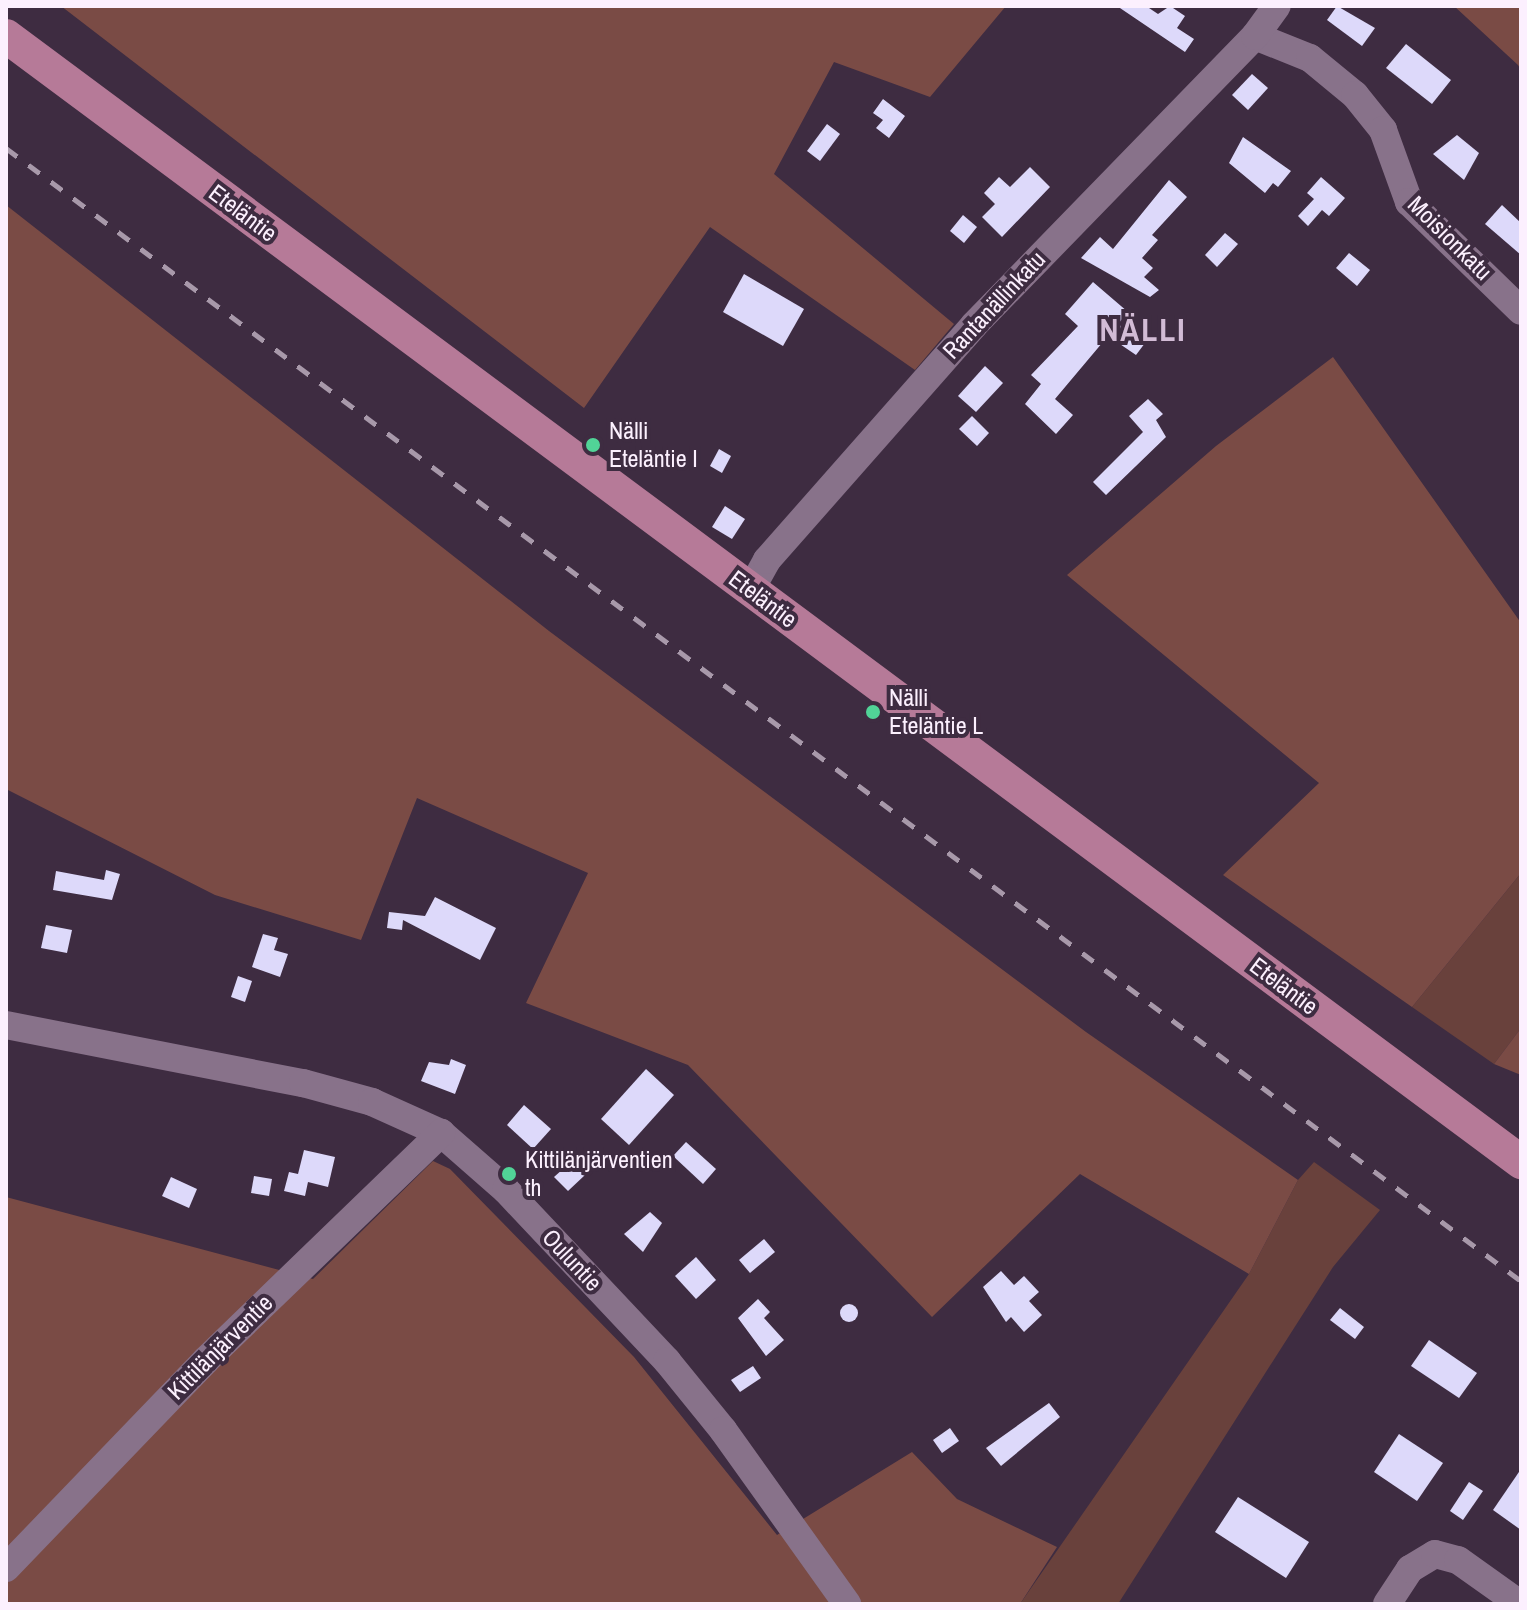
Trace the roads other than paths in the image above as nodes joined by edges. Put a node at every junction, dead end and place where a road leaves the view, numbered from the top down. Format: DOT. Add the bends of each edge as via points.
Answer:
graph roads {
  1 [pos="1277,6"];
  2 [pos="6,36"];
  3 [pos="1255,36"];
  4 [pos="1521,311"];
  5 [pos="751,589"];
  6 [pos="6,1025"];
  7 [pos="441,1133"];
  8 [pos="1521,1162"];
  9 [pos="6,1568"];
  10 [pos="847,1604"];
  11 [pos="1387,1604"];
  12 [pos="1520,1604"];
  1 -- 3 [label="street, Rantanällinkatu"];
  2 -- 5 [label="main road, Eteläntie"];
  3 -- 4 [label="street, Moisionkatu" via="1275,39 1310,58 1355,95 1383,130 1409,202"];
  3 -- 5 [label="street, Rantanällinkatu" via="974,325 767,560"];
  5 -- 8 [label="main road, Eteläntie"];
  6 -- 7 [label="street, Ouluntie" via="303,1083 372,1102"];
  7 -- 9 [label="street, Kittilänjärventie" via="206,1360"];
  7 -- 10 [label="street, Ouluntie" via="506,1190 667,1361"];
  11 -- 12 [label="street" via="1419,1561 1443,1554"];
}
